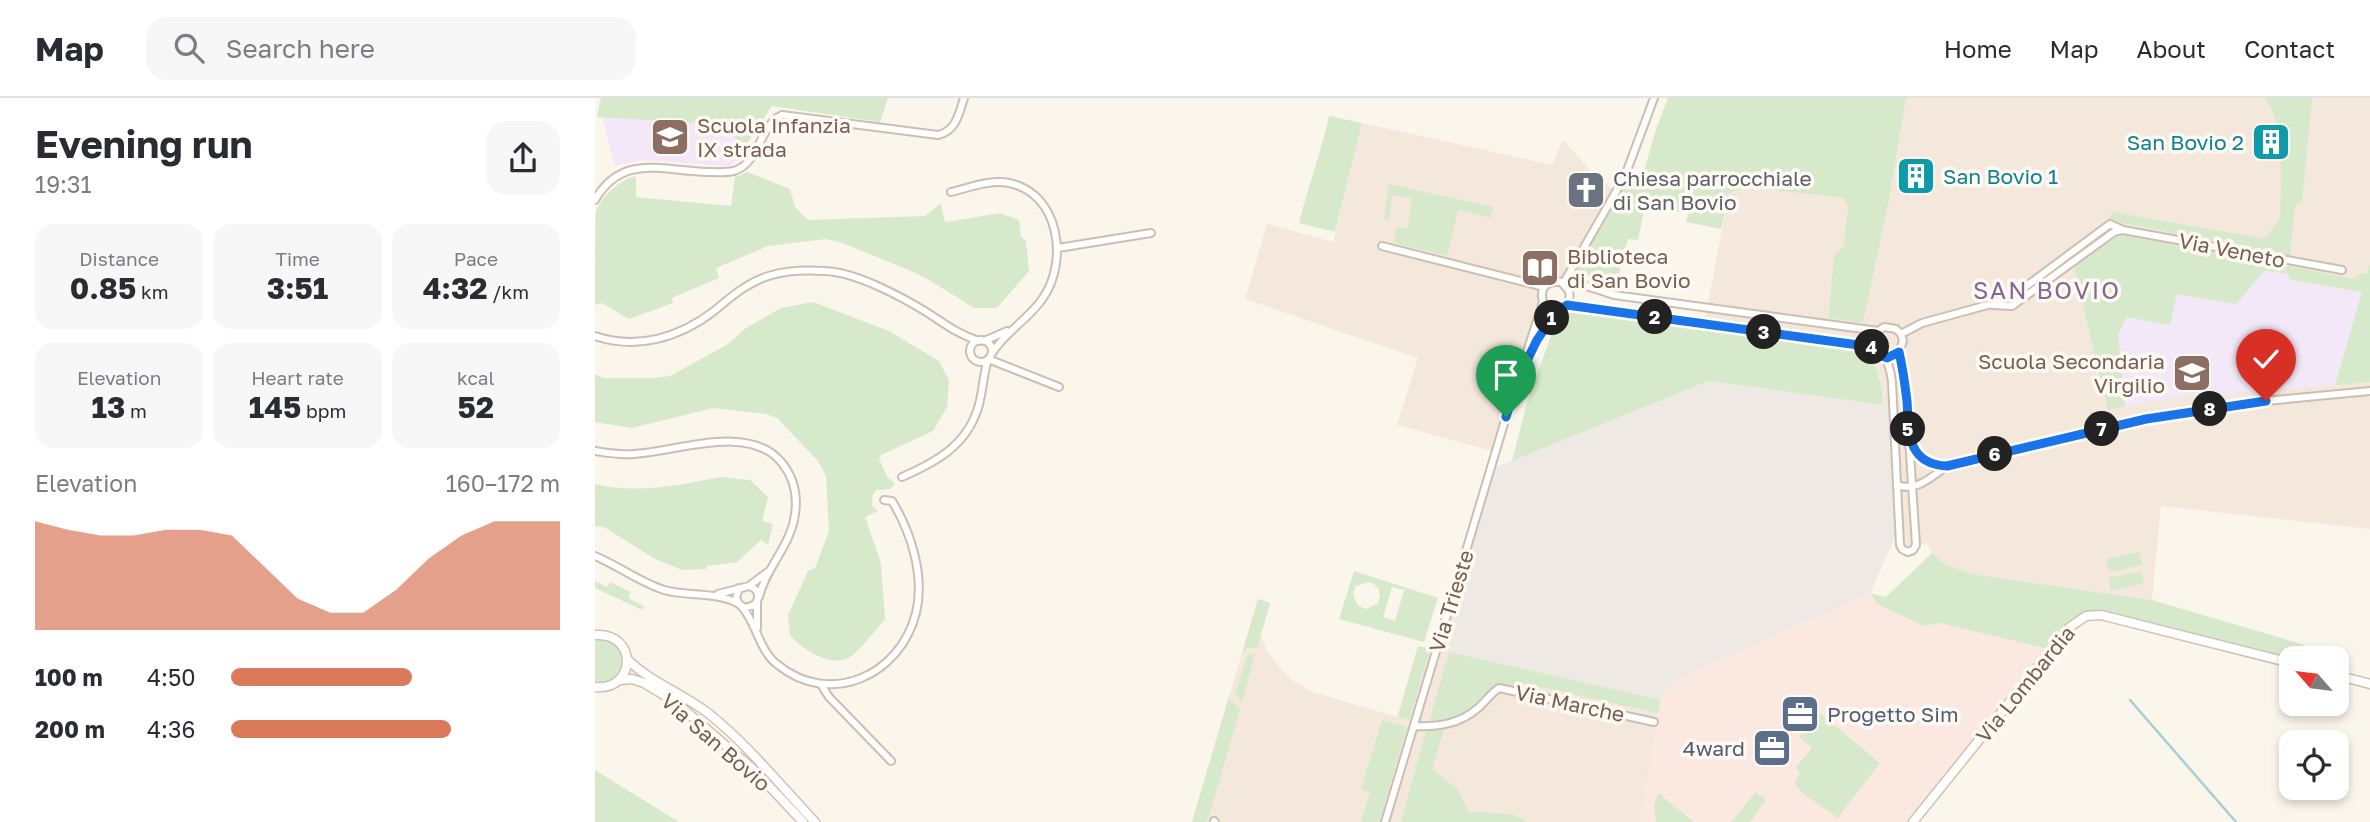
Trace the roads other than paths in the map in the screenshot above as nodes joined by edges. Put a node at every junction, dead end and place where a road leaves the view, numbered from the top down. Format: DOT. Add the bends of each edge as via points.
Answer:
graph roads {
  1 [pos="964,98"];
  2 [pos="1654,98"];
  3 [pos="951,192"];
  4 [pos="595,200"];
  5 [pos="1151,233"];
  6 [pos="1382,246"];
  7 [pos="1058,248"];
  8 [pos="2341,270"];
  9 [pos="1563,284"];
  10 [pos="1545,287"];
  11 [pos="1543,302"];
  12 [pos="1567,305"];
  13 [pos="1557,311"];
  14 [pos="1012,328"];
  15 [pos="955,331"];
  16 [pos="1878,331"];
  17 [pos="1901,334"];
  18 [pos="595,336"];
  19 [pos="981,341"];
  20 [pos="1873,347"];
  21 [pos="1899,352"];
  22 [pos="972,356"];
  23 [pos="990,356"];
  24 [pos="1885,357"];
  25 [pos="1517,381"];
  26 [pos="1059,387"];
  27 [pos="982,388"];
  28 [pos="2370,391"];
  29 [pos="1909,439"];
  30 [pos="595,451"];
  31 [pos="1947,466"];
  32 [pos="902,477"];
  33 [pos="1897,485"];
  34 [pos="1912,487"];
  35 [pos="884,500"];
  36 [pos="595,555"];
  37 [pos="770,570"];
  38 [pos="749,586"];
  39 [pos="739,588"];
  40 [pos="713,596"];
  41 [pos="757,600"];
  42 [pos="740,605"];
  43 [pos="757,630"];
  44 [pos="595,635"];
  45 [pos="627,659"];
  46 [pos="2279,660"];
  47 [pos="2349,678"];
  48 [pos="620,680"];
  49 [pos="2370,684"];
  50 [pos="823,686"];
  51 [pos="595,687"];
  52 [pos="1654,722"];
  53 [pos="1414,726"];
  54 [pos="891,761"];
  55 [pos="803,822"];
  56 [pos="814,822"];
  57 [pos="1385,822"];
  58 [pos="1913,822"];
  1 -- 4 [label="street" via="954,126 938,135 782,115 770,126 758,150 736,170 630,169 610,179"];
  2 -- 9 [label="street" via="1625,176"];
  3 -- 7 [label="street" via="995,182 1031,191 1048,212"];
  5 -- 7 [label="street"];
  6 -- 10 [label="street"];
  7 -- 14 [label="street" via="1056,267 1043,298"];
  8 -- 17 [label="street, Via Veneto" via="2123,230 2111,224 2013,296 1922,323"];
  9 -- 10 [label="street" via="1552,282"];
  9 -- 12 [label="street" via="1570,293"];
  9 -- 16 [label="street" via="1580,283 1613,295"];
  10 -- 11 [label="street"];
  11 -- 13 [label="street"];
  11 -- 25 [label="street"];
  12 -- 13 [label="street"];
  12 -- 20 [label="street"];
  13 -- 25 [label="street"];
  14 -- 19 [label="street"];
  14 -- 23 [label="street"];
  15 -- 18 [label="street" via="876,286 843,274 815,271 773,274 754,282 692,325 653,341 619,343"];
  15 -- 19 [label="street"];
  15 -- 22 [label="street"];
  16 -- 17 [label="street" via="1892,327"];
  16 -- 20 [label="street"];
  17 -- 21 [label="street"];
  19 -- 22 [label="street" via="972,345"];
  19 -- 23 [label="street" via="991,347"];
  20 -- 24 [label="street"];
  21 -- 24 [label="street"];
  21 -- 29 [label="street"];
  22 -- 23 [label="street" via="978,362"];
  22 -- 27 [label="street"];
  23 -- 26 [label="street"];
  23 -- 27 [label="street"];
  24 -- 33 [label="street" via="1892,382"];
  25 -- 53 [label="street, Via Trieste"];
  27 -- 32 [label="street" via="972,424 961,441 945,456"];
  28 -- 31 [label="street" via="2146,419"];
  29 -- 31 [label="street" via="1926,460"];
  29 -- 34 [label="street"];
  30 -- 37 [label="street" via="632,454 725,442 767,449 791,475 796,500 787,543"];
  31 -- 34 [label="street"];
  33 -- 34 [label="street"];
  33 -- 34 [label="street" via="1900,545 1908,552 1916,545"];
  35 -- 50 [label="street" via="892,501 902,518 914,556 916,612 899,647 871,674"];
  36 -- 40 [label="street" via="665,590"];
  37 -- 38 [label="street"];
  37 -- 41 [label="street"];
  38 -- 39 [label="street"];
  38 -- 41 [label="street" via="755,588"];
  39 -- 40 [label="street"];
  39 -- 42 [label="street" via="736,598"];
  40 -- 42 [label="street"];
  41 -- 42 [label="street" via="751,607"];
  41 -- 43 [label="street"];
  42 -- 43 [label="street"];
  43 -- 50 [label="street" via="776,664 797,678"];
  44 -- 45 [label="main road, Via San Bovio" via="616,640"];
  45 -- 48 [label="main road"];
  45 -- 56 [label="main road, Via San Bovio" via="723,725"];
  46 -- 58 [label="main road, Via Lombardia" via="2101,615 2086,616 2070,626"];
  47 -- 49 [label="main road"];
  48 -- 51 [label="main road, Via San Bovio"];
  48 -- 55 [label="main road, Via San Bovio" via="644,683 674,701 754,770"];
  50 -- 54 [label="street"];
  52 -- 53 [label="street, Via Marche" via="1499,688 1461,719 1439,726"];
  53 -- 57 [label="street, Via Trieste"];
}
